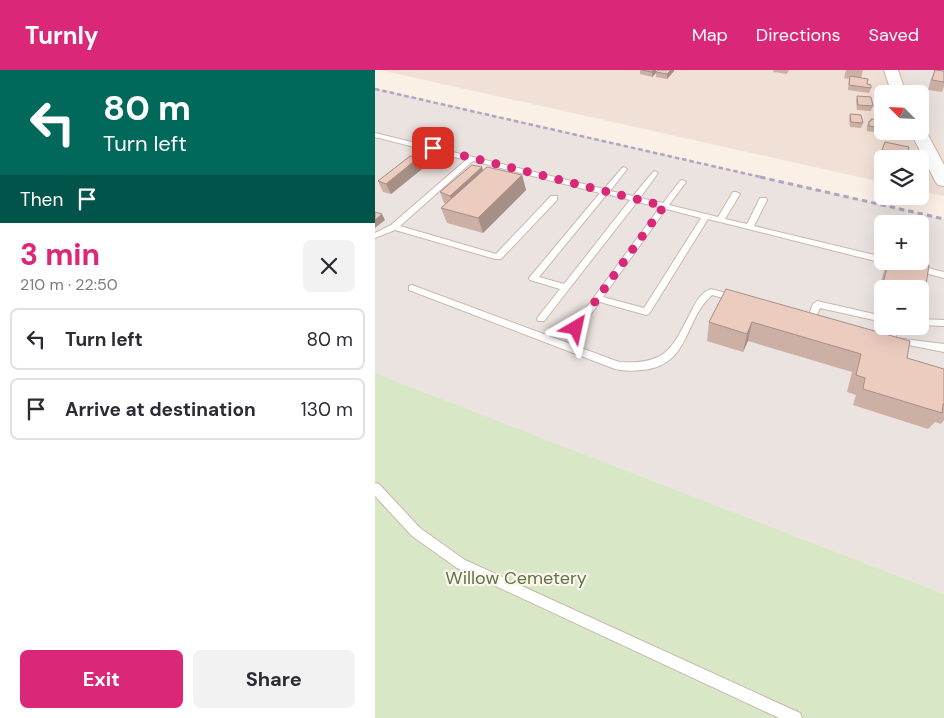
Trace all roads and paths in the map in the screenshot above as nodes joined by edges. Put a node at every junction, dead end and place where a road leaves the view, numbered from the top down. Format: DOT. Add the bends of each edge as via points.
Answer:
graph roads {
  1 [pos="891,70"];
  2 [pos="896,85"];
  3 [pos="375,135"];
  4 [pos="923,140"];
  5 [pos="472,158"];
  6 [pos="624,169"];
  7 [pos="655,173"];
  8 [pos="944,181"];
  9 [pos="682,182"];
  10 [pos="604,191"];
  11 [pos="736,194"];
  12 [pos="554,198"];
  13 [pos="636,199"];
  14 [pos="763,200"];
  15 [pos="664,206"];
  16 [pos="706,216"];
  17 [pos="720,220"];
  18 [pos="394,227"];
  19 [pos="749,227"];
  20 [pos="375,236"];
  21 [pos="874,258"];
  22 [pos="923,270"];
  23 [pos="944,275"];
  24 [pos="412,288"];
  25 [pos="566,288"];
  26 [pos="598,298"];
  27 [pos="745,301"];
  28 [pos="874,317"];
  29 [pos="541,319"];
  30 [pos="811,319"];
  31 [pos="929,322"];
  32 [pos="944,323"];
  33 [pos="576,328"];
  34 [pos="888,335"];
  35 [pos="944,348"];
  36 [pos="375,488"];
  37 [pos="795,718"];
  1 -- 2 [label="street"];
  3 -- 5 [label="lane"];
  4 -- 8 [label="street"];
  5 -- 10 [label="lane"];
  5 -- 18 [label="lane"];
  6 -- 10 [label="lane"];
  7 -- 13 [label="lane"];
  9 -- 15 [label="lane"];
  10 -- 13 [label="lane"];
  10 -- 25 [label="lane" via="533,278"];
  11 -- 17 [label="lane"];
  12 -- 18 [label="lane" via="498,257"];
  13 -- 15 [label="lane"];
  13 -- 25 [label="lane"];
  14 -- 19 [label="lane"];
  15 -- 16 [label="lane"];
  15 -- 26 [label="lane"];
  16 -- 17 [label="lane"];
  16 -- 26 [label="lane" via="646,312"];
  17 -- 19 [label="lane"];
  18 -- 20 [label="lane"];
  19 -- 21 [label="lane"];
  22 -- 23 [label="lane"];
  24 -- 27 [label="lane" via="617,366 637,368 652,366 671,353 703,297 711,292"];
  25 -- 29 [label="lane"];
  26 -- 33 [label="lane"];
  28 -- 30 [label="lane" via="817,304"];
  31 -- 32 [label="lane"];
  34 -- 35 [label="lane" via="887,339"];
  36 -- 37 [label="lane" via="415,532 461,564"];
}
